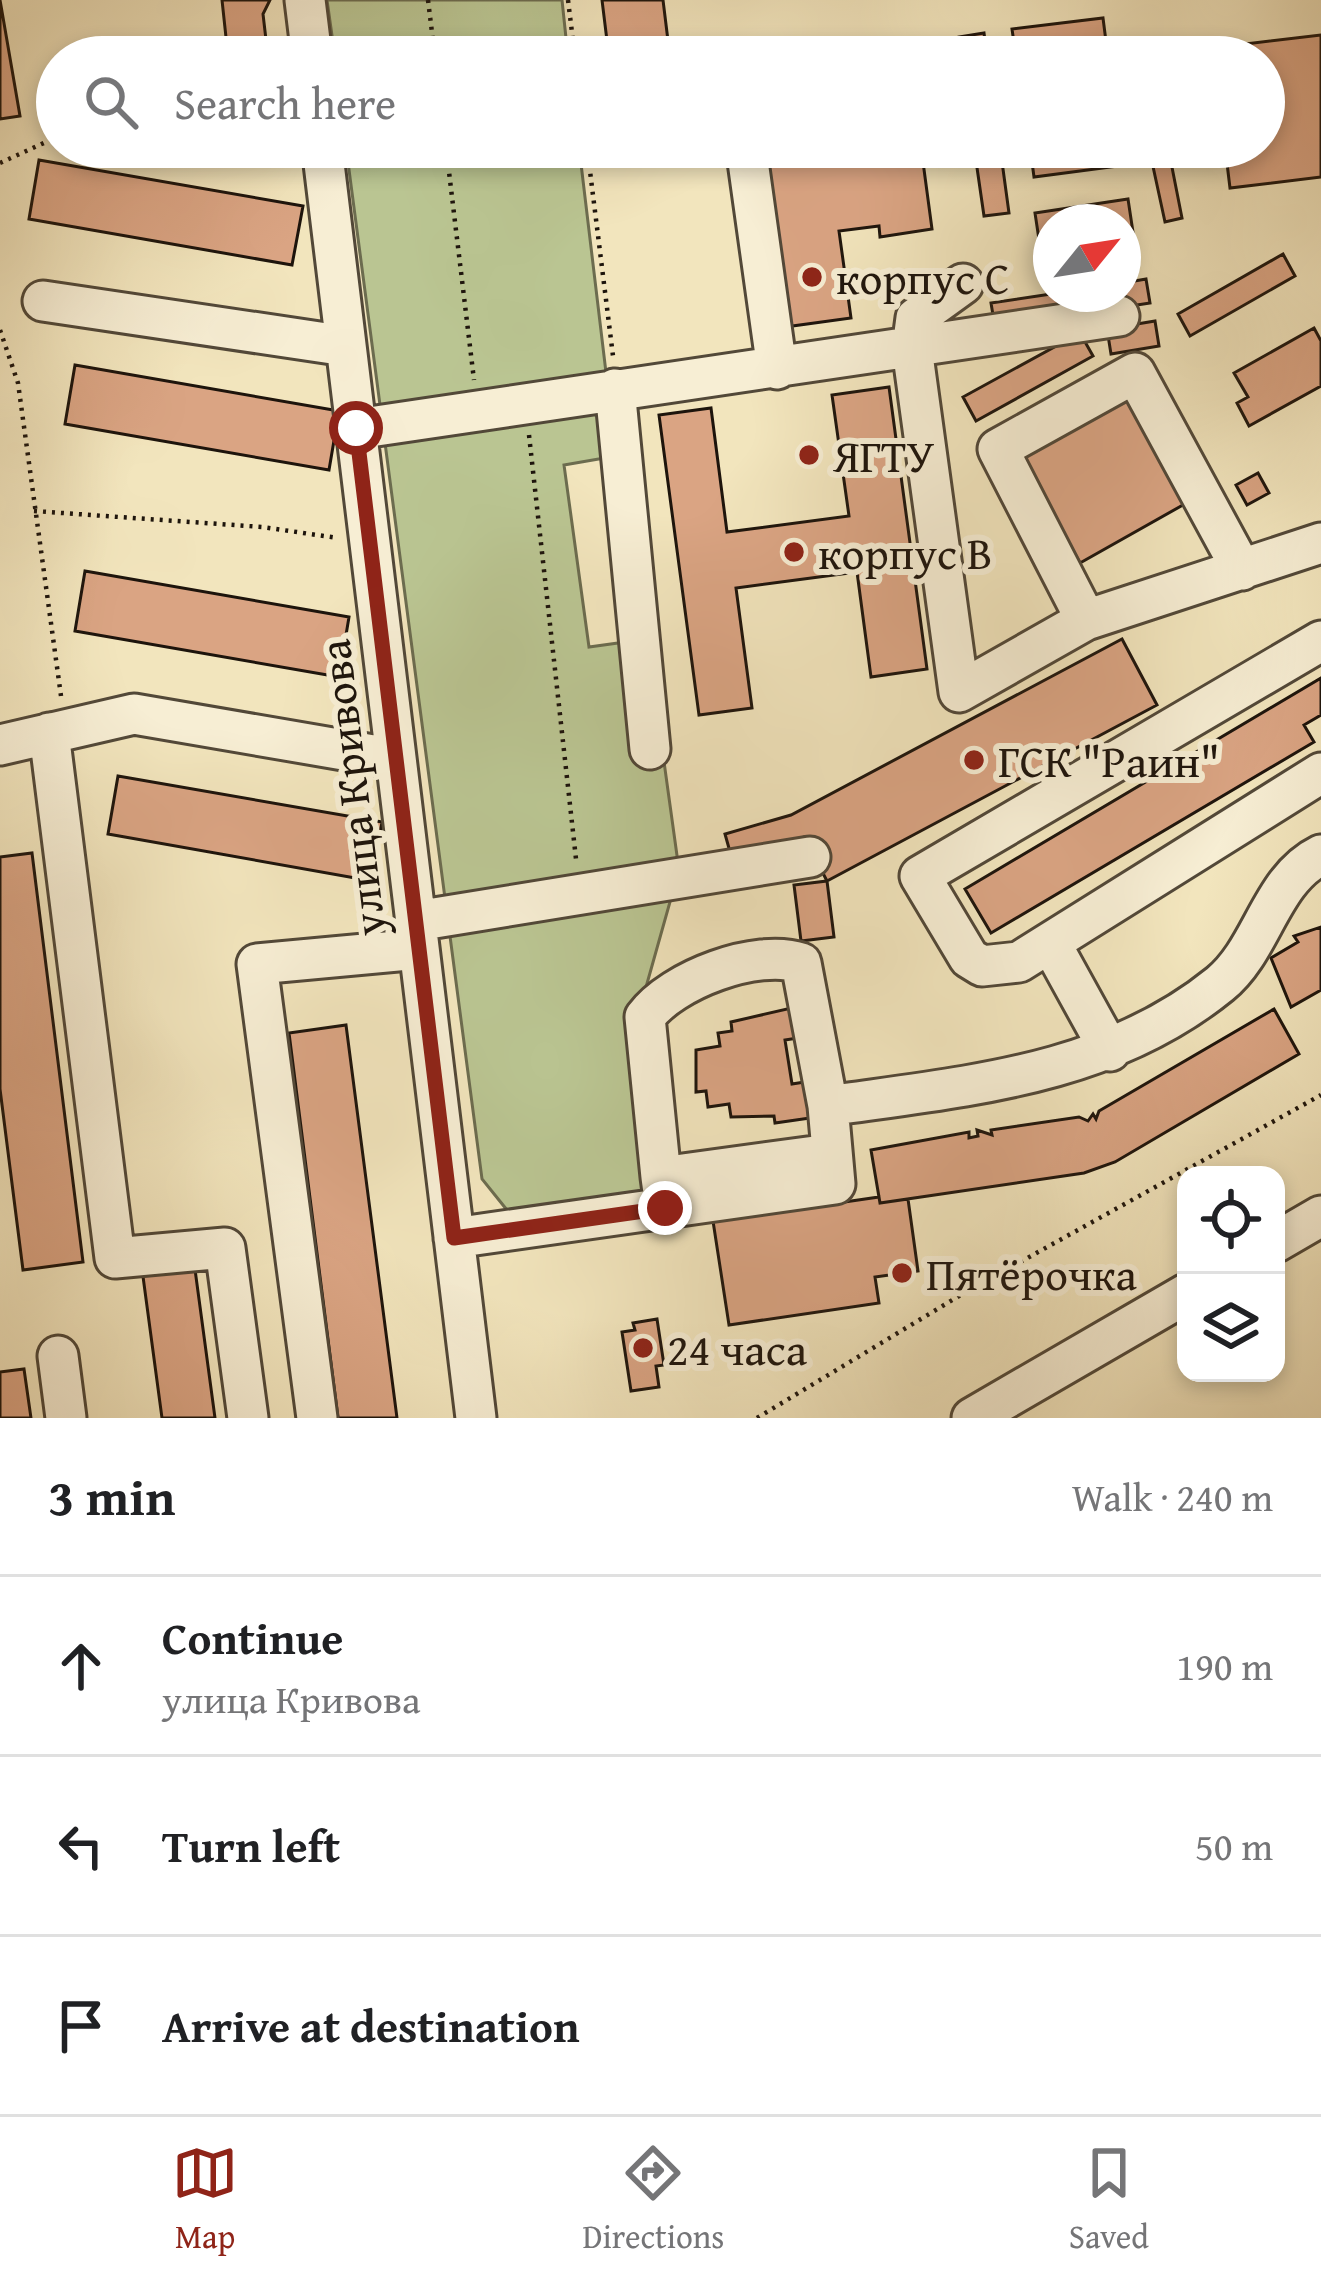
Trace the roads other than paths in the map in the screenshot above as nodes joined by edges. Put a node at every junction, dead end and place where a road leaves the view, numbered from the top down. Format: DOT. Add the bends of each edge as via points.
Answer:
graph roads {
  1 [pos="305,0"];
  2 [pos="309,36"];
  3 [pos="325,168"];
  4 [pos="749,168"];
  5 [pos="963,284"];
  6 [pos="44,301"];
  7 [pos="1119,316"];
  8 [pos="346,346"];
  9 [pos="912,348"];
  10 [pos="777,369"];
  11 [pos="616,389"];
  12 [pos="356,428"];
  13 [pos="1321,542"];
  14 [pos="1242,570"];
  15 [pos="1086,620"];
  16 [pos="1321,640"];
  17 [pos="59,731"];
  18 [pos="0,745"];
  19 [pos="650,748"];
  20 [pos="396,759"];
  21 [pos="1321,773"];
  22 [pos="1321,855"];
  23 [pos="810,857"];
  24 [pos="417,935"];
  25 [pos="1051,944"];
  26 [pos="1110,1051"];
  27 [pos="828,1106"];
  28 [pos="663,1192"];
  29 [pos="1321,1216"];
  30 [pos="1285,1237"];
  31 [pos="454,1238"];
  32 [pos="1177,1299"];
  33 [pos="58,1355"];
  34 [pos="66,1418"];
  35 [pos="248,1418"];
  36 [pos="317,1418"];
  37 [pos="476,1418"];
  38 [pos="972,1418"];
  1 -- 2 [label="street"];
  3 -- 8 [label="street, улица Кривова"];
  4 -- 10 [label="street"];
  5 -- 9 [label="street" via="916,318"];
  6 -- 8 [label="street"];
  7 -- 9 [label="street"];
  8 -- 12 [label="street, улица Кривова"];
  9 -- 10 [label="street"];
  9 -- 15 [label="street" via="959,692"];
  10 -- 11 [label="street"];
  11 -- 12 [label="street"];
  11 -- 19 [label="street"];
  12 -- 20 [label="street, улица Кривова"];
  13 -- 14 [label="street"];
  14 -- 15 [label="street"];
  14 -- 15 [label="street" via="1135,373 998,449"];
  16 -- 25 [label="street" via="920,876 969,958 982,966 1018,962"];
  17 -- 18 [label="street"];
  17 -- 20 [label="street" via="134,714"];
  17 -- 35 [label="street" via="115,1258 225,1248"];
  20 -- 24 [label="street, улица Кривова"];
  21 -- 25 [label="street"];
  22 -- 26 [label="street" via="1300,866 1223,982"];
  23 -- 24 [label="street" via="580,894"];
  24 -- 31 [label="street, улица Кривова"];
  24 -- 36 [label="street" via="257,964"];
  25 -- 26 [label="street"];
  26 -- 27 [label="street" via="1045,1074"];
  27 -- 28 [label="street" via="835,1184"];
  27 -- 28 [label="street" via="801,963 732,962 645,1017"];
  28 -- 31 [label="street"];
  29 -- 30 [label="street"];
  31 -- 37 [label="street, улица Кривова"];
  32 -- 38 [label="street"];
  33 -- 34 [label="street"];
}
